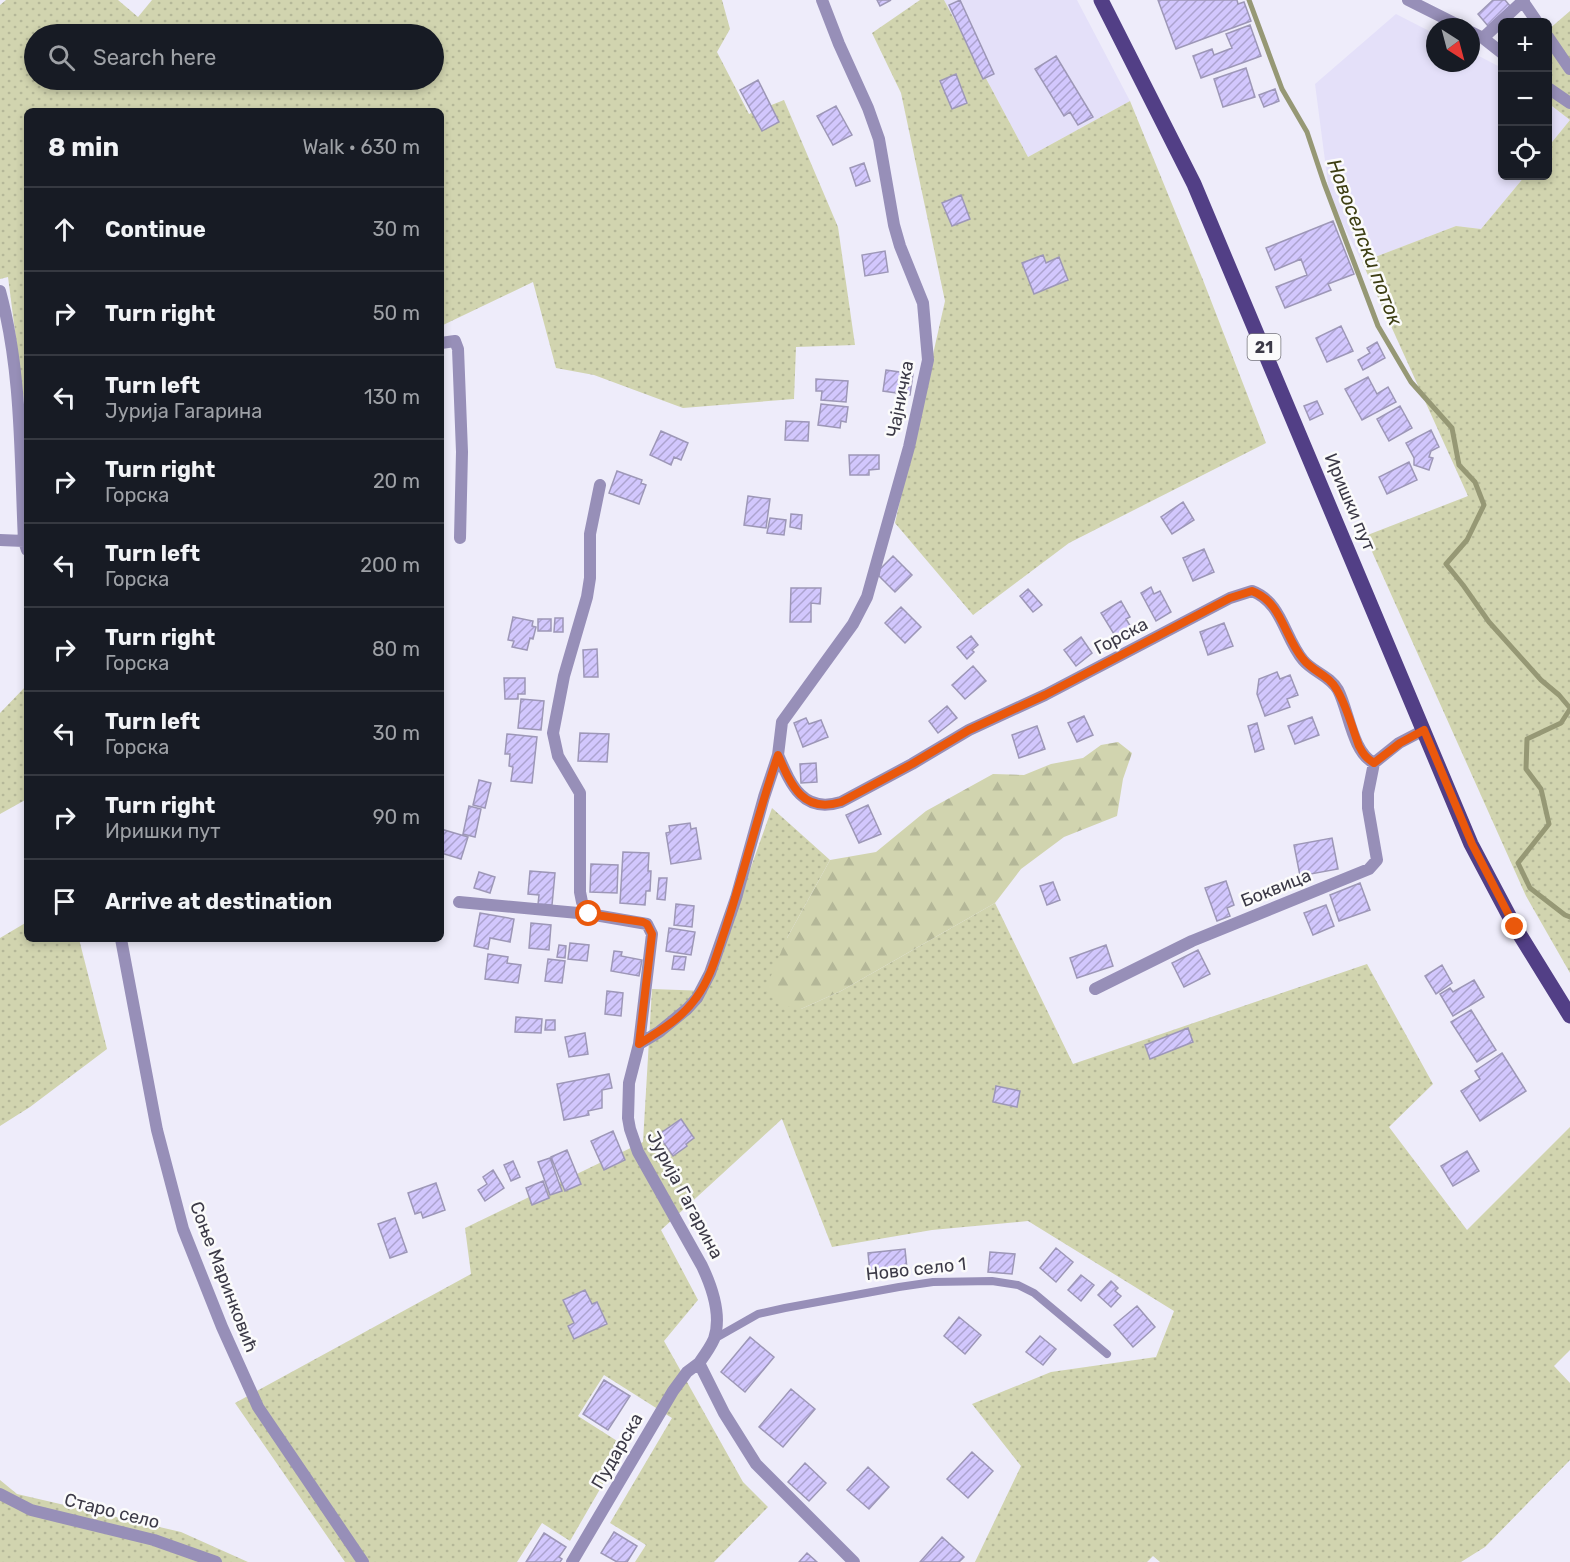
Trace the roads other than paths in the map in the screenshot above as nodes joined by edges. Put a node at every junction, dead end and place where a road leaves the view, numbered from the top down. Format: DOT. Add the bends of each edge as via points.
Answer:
graph roads {
  1 [pos="822,0"];
  2 [pos="1101,0"];
  3 [pos="1408,0"];
  4 [pos="1523,0"];
  5 [pos="1444,18"];
  6 [pos="1535,18"];
  7 [pos="1480,36"];
  8 [pos="1483,38"];
  9 [pos="1552,43"];
  10 [pos="1498,49"];
  11 [pos="1570,69"];
  12 [pos="1552,91"];
  13 [pos="1570,103"];
  14 [pos="0,291"];
  15 [pos="444,343"];
  16 [pos="600,485"];
  17 [pos="24,502"];
  18 [pos="460,538"];
  19 [pos="0,540"];
  20 [pos="24,546"];
  21 [pos="1424,730"];
  22 [pos="778,755"];
  23 [pos="1374,763"];
  24 [pos="459,902"];
  25 [pos="589,914"];
  26 [pos="122,942"];
  27 [pos="1095,989"];
  28 [pos="1570,1016"];
  29 [pos="639,1044"];
  30 [pos="714,1339"];
  31 [pos="1107,1354"];
  32 [pos="699,1363"];
  33 [pos="0,1494"];
  34 [pos="216,1562"];
  35 [pos="363,1562"];
  36 [pos="572,1562"];
  37 [pos="854,1562"];
  1 -- 22 [label="street, Чајничка" via="879,139 900,246 923,303 928,360 909,447 867,597 853,624 782,722"];
  2 -- 21 [label="main road, Иришки пут / 21" via="1194,184"];
  3 -- 5 [label="street"];
  4 -- 6 [label="street"];
  4 -- 8 [label="street"];
  7 -- 8 [label="street"];
  8 -- 10 [label="street"];
  9 -- 11 [label="street"];
  12 -- 13 [label="street"];
  14 -- 17 [label="street" via="15,380"];
  15 -- 18 [label="street" via="455,341 458,349"];
  16 -- 25 [label="street" via="590,534 587,597 564,676 553,734 558,756 580,793 580,892"];
  19 -- 20 [label="street"];
  21 -- 23 [label="street"];
  21 -- 28 [label="main road, Иришки пут / 21" via="1490,882"];
  22 -- 23 [label="street, Горска" via="796,790 807,800 829,806 841,802 969,730 1045,695 1230,598 1252,591 1267,598 1301,657 1336,687 1363,755"];
  22 -- 29 [label="street" via="710,973 687,1009"];
  23 -- 27 [label="street, Боквица" via="1368,793 1377,860 1373,866 1192,941"];
  24 -- 25 [label="street"];
  25 -- 29 [label="street, Јурија Гагарина" via="643,922 650,927"];
  26 -- 35 [label="street, Соње Маринковић" via="157,1130 187,1240 258,1407"];
  29 -- 30 [label="street, Јурија Гагарина" via="629,1083 630,1129 638,1152 711,1284"];
  30 -- 31 [label="lane, Ново село 1" via="758,1314 785,1308 933,1282 992,1281 1034,1293"];
  30 -- 32 [label="street, Јурија Гагарина"];
  32 -- 36 [label="street, Пударска" via="673,1391"];
  32 -- 37 [label="street" via="729,1423 756,1464"];
  33 -- 34 [label="street, Старо село" via="31,1510 154,1540"];
}
